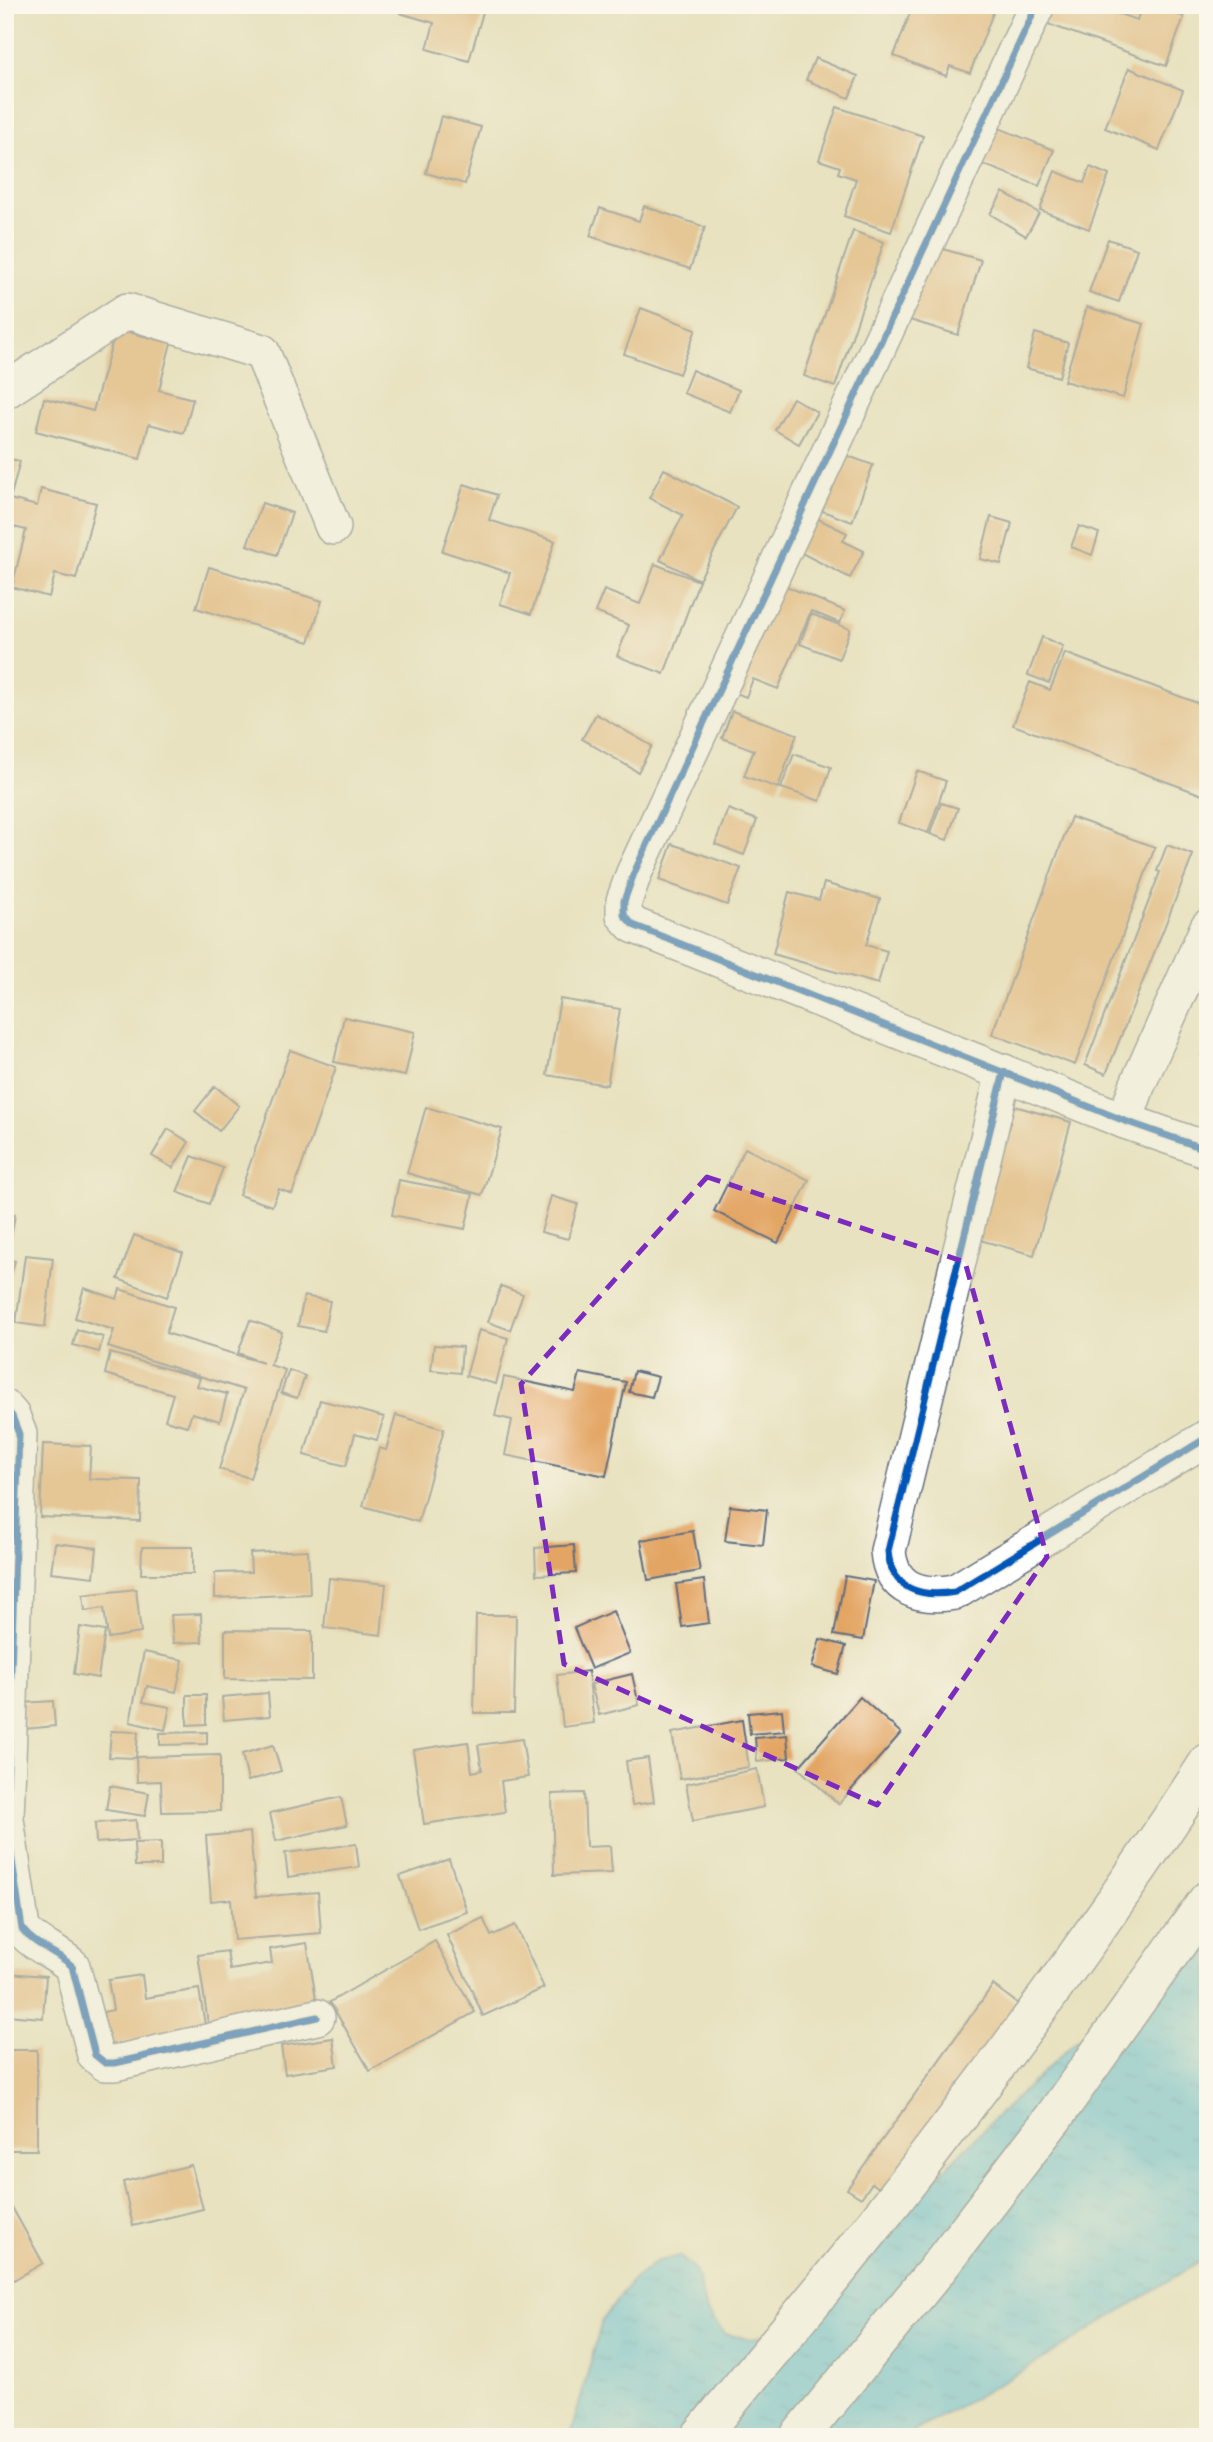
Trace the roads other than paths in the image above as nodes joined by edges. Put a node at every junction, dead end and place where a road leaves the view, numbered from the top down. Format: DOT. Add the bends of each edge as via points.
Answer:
graph roads {
  1 [pos="1037,5"];
  2 [pos="5,391"];
  3 [pos="333,527"];
  4 [pos="1208,928"];
  5 [pos="1004,1072"];
  6 [pos="1125,1121"];
  7 [pos="1208,1150"];
  8 [pos="5,1408"];
  9 [pos="1208,1437"];
  10 [pos="1208,1763"];
  11 [pos="1208,1900"];
  12 [pos="317,2017"];
  13 [pos="700,2437"];
  14 [pos="799,2437"];
  1 -- 5 [label="street" via="634,873 624,915 633,925"];
  2 -- 3 [label="street" via="127,311 261,352"];
  4 -- 6 [label="street" via="1136,1086"];
  5 -- 6 [label="street"];
  5 -- 9 [label="street" via="888,1551 895,1576 914,1591 955,1592"];
  6 -- 7 [label="street"];
  8 -- 12 [label="street" via="19,1434 6,1819 22,1928 30,1940 72,1966 95,2055 105,2063"];
  10 -- 13 [label="main road" via="995,2069"];
  11 -- 14 [label="main road" via="1045,2128 935,2272"];
}
